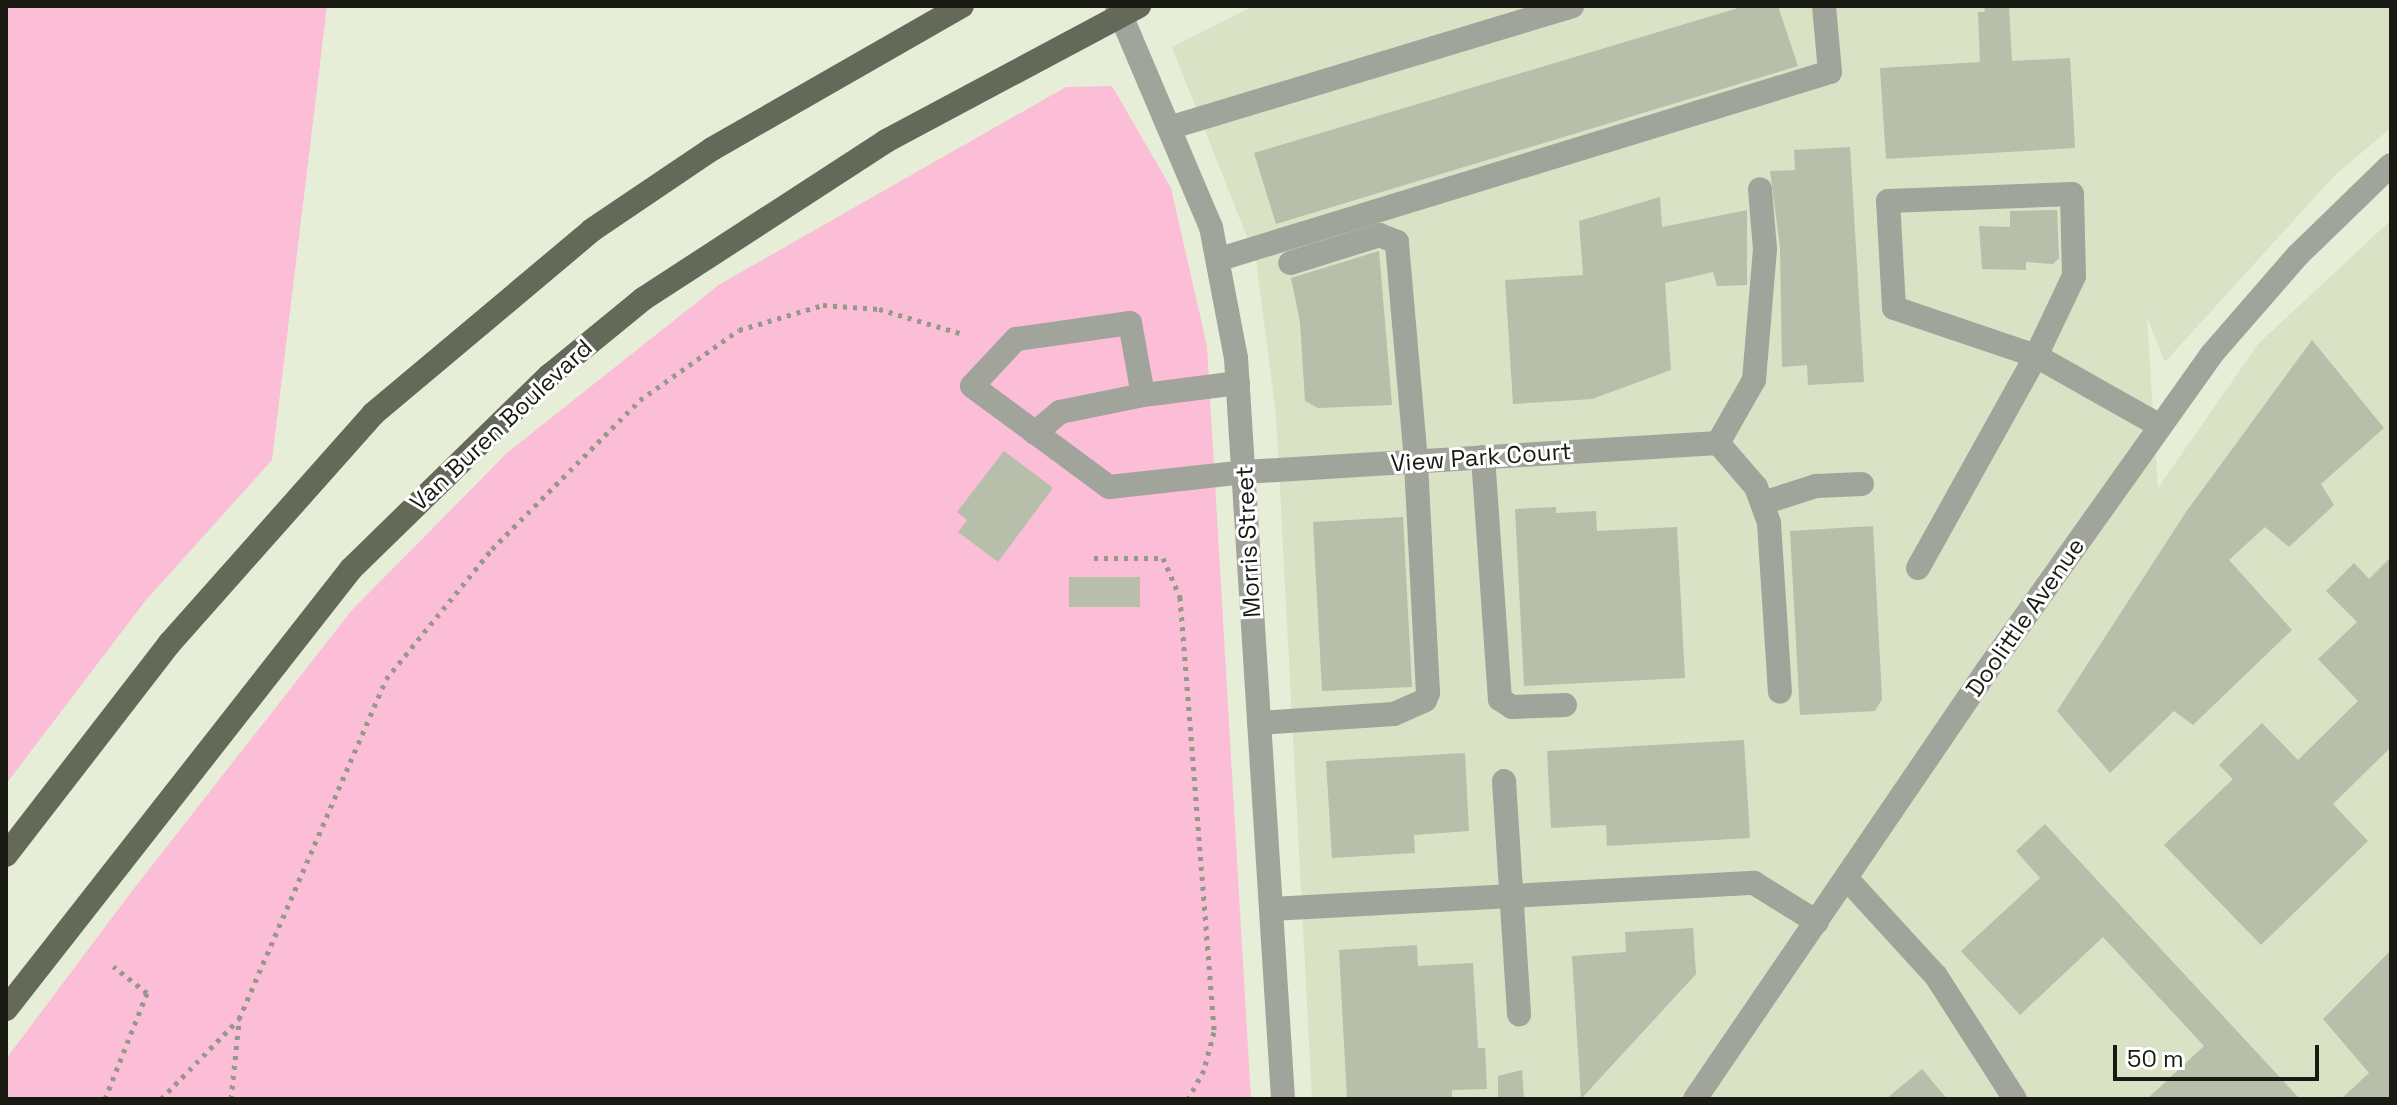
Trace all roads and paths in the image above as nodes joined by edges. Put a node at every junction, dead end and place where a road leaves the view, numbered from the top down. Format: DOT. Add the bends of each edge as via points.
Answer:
graph roads {
  1 [pos="962,6"];
  2 [pos="1572,6"];
  3 [pos="1824,6"];
  4 [pos="1126,9"];
  5 [pos="1172,127"];
  6 [pos="2391,165"];
  7 [pos="1760,189"];
  8 [pos="1220,259"];
  9 [pos="1290,263"];
  10 [pos="963,334"];
  11 [pos="2036,356"];
  12 [pos="1238,383"];
  13 [pos="1143,395"];
  14 [pos="2160,426"];
  15 [pos="1035,433"];
  16 [pos="1718,443"];
  17 [pos="1483,457"];
  18 [pos="1416,461"];
  19 [pos="1244,472"];
  20 [pos="1862,484"];
  21 [pos="1763,503"];
  22 [pos="1094,558"];
  23 [pos="1918,568"];
  24 [pos="1780,692"];
  25 [pos="1565,705"];
  26 [pos="1259,723"];
  27 [pos="1504,781"];
  28 [pos="6,855"];
  29 [pos="1848,880"];
  30 [pos="1511,896"];
  31 [pos="1271,909"];
  32 [pos="1817,922"];
  33 [pos="113,966"];
  34 [pos="6,1009"];
  35 [pos="1519,1015"];
  36 [pos="239,1019"];
  37 [pos="105,1099"];
  38 [pos="161,1099"];
  39 [pos="231,1099"];
  40 [pos="1188,1099"];
  41 [pos="1283,1099"];
  42 [pos="1695,1099"];
  43 [pos="2015,1099"];
  1 -- 28 [label="main road" via="712,149 592,230 373,414 169,644"];
  2 -- 5 [label="street"];
  3 -- 8 [label="street" via="1830,72"];
  4 -- 5 [label="street, Morris Street"];
  4 -- 34 [label="main road, Van Buren Boulevard" via="886,141 643,299 549,376 351,569"];
  5 -- 8 [label="street, Morris Street"];
  6 -- 14 [label="street, Doolittle Avenue" via="2298,255 2211,355"];
  7 -- 16 [label="street" via="1765,263 1754,380"];
  8 -- 12 [label="street, Morris Street"];
  9 -- 18 [label="street" via="1380,235 1397,242"];
  10 -- 36 [label="path" via="879,309 823,305 739,330 640,400 492,549 386,679"];
  11 -- 11 [label="street" via="1894,308 1888,201 2072,194 2074,276"];
  11 -- 14 [label="street"];
  11 -- 23 [label="street"];
  12 -- 13 [label="street"];
  12 -- 19 [label="street, Morris Street"];
  13 -- 15 [label="street" via="1060,412"];
  13 -- 15 [label="street, View Park Court" via="1130,323 1016,339 972,386"];
  14 -- 29 [label="street, Doolittle Avenue" via="1988,669"];
  15 -- 19 [label="street, View Park Court" via="1109,487"];
  16 -- 17 [label="street, View Park Court"];
  16 -- 21 [label="street" via="1742,467"];
  17 -- 18 [label="street, View Park Court"];
  17 -- 25 [label="street" via="1500,699 1512,707"];
  18 -- 19 [label="street, View Park Court"];
  18 -- 26 [label="street" via="1425,700 1394,714"];
  19 -- 26 [label="street, Morris Street"];
  20 -- 21 [label="street" via="1816,486"];
  21 -- 24 [label="street" via="1773,561"];
  22 -- 40 [label="path" via="1163,558 1180,597 1214,1032 1204,1070"];
  26 -- 31 [label="street, Morris Street"];
  27 -- 30 [label="street"];
  29 -- 32 [label="street, Doolittle Avenue"];
  29 -- 43 [label="street" via="1936,976"];
  30 -- 31 [label="street"];
  30 -- 32 [label="street" via="1754,883"];
  30 -- 35 [label="street"];
  31 -- 41 [label="street, Morris Street"];
  32 -- 42 [label="street, Doolittle Avenue"];
  33 -- 37 [label="path" via="147,993"];
  36 -- 38 [label="path"];
  36 -- 39 [label="path"];
}
